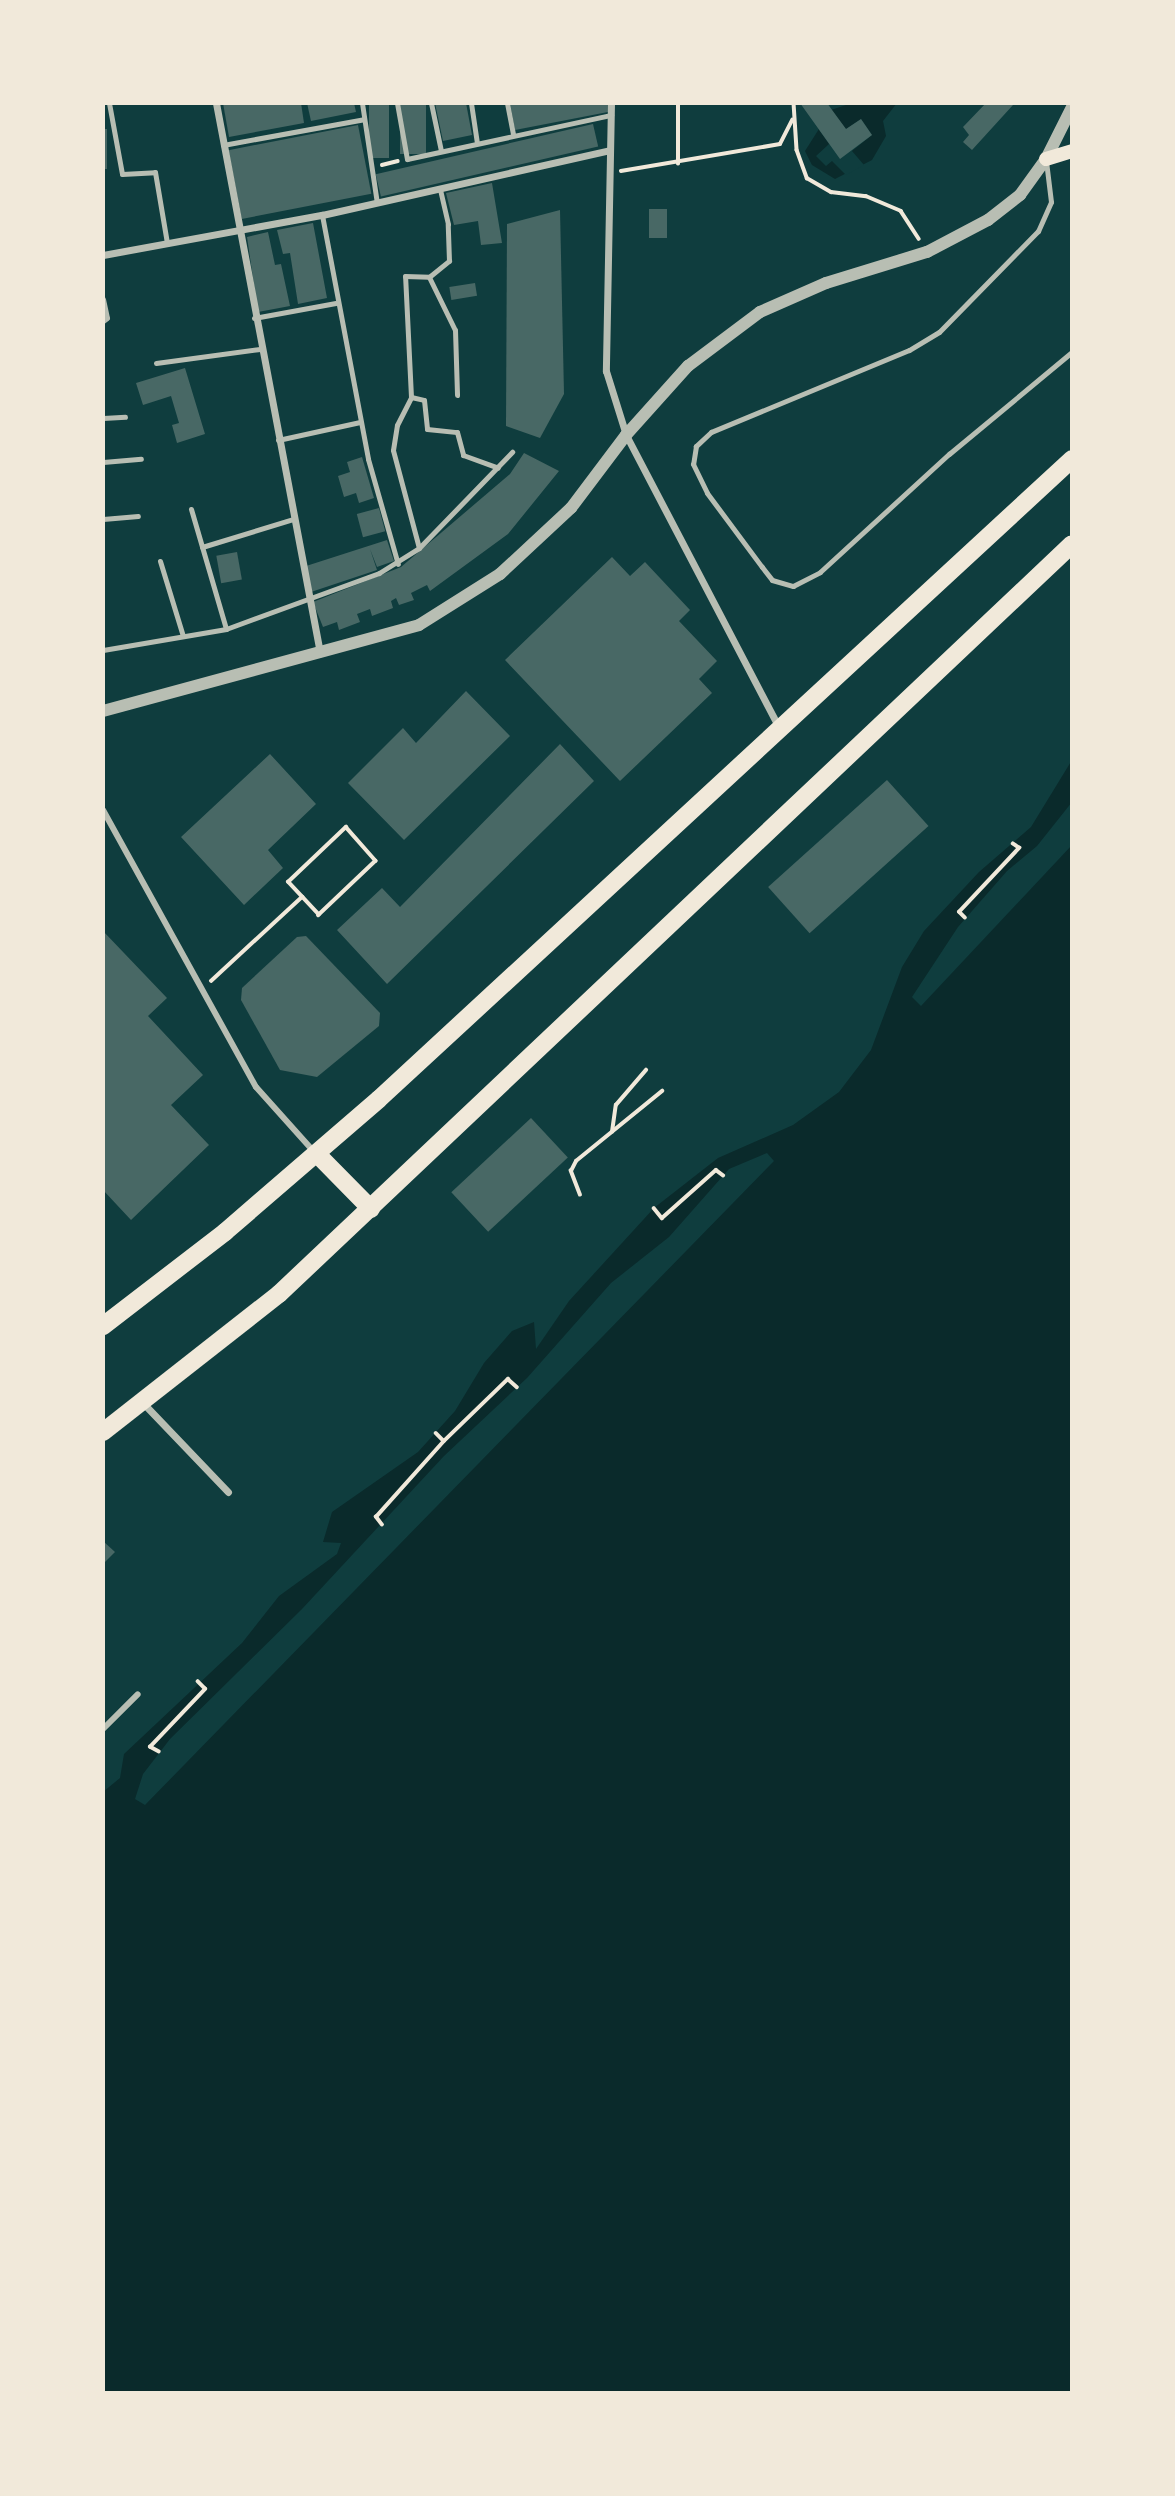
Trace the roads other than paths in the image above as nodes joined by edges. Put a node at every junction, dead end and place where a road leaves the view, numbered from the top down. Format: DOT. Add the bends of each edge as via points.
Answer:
graph roads {
  1 [pos="109,103"];
  2 [pos="216,103"];
  3 [pos="362,103"];
  4 [pos="397,103"];
  5 [pos="431,103"];
  6 [pos="471,103"];
  7 [pos="506,103"];
  8 [pos="611,103"];
  9 [pos="1072,107"];
  10 [pos="611,115"];
  11 [pos="364,119"];
  12 [pos="513,134"];
  13 [pos="477,143"];
  14 [pos="223,145"];
  15 [pos="610,150"];
  16 [pos="442,151"];
  17 [pos="1072,151"];
  18 [pos="1046,159"];
  19 [pos="440,188"];
  20 [pos="377,203"];
  21 [pos="322,215"];
  22 [pos="237,230"];
  23 [pos="167,243"];
  24 [pos="103,255"];
  25 [pos="429,277"];
  26 [pos="103,299"];
  27 [pos="336,303"];
  28 [pos="254,318"];
  29 [pos="103,321"];
  30 [pos="260,349"];
  31 [pos="1072,352"];
  32 [pos="156,363"];
  33 [pos="457,396"];
  34 [pos="411,397"];
  35 [pos="125,417"];
  36 [pos="103,418"];
  37 [pos="360,422"];
  38 [pos="626,435"];
  39 [pos="277,440"];
  40 [pos="512,452"];
  41 [pos="1072,458"];
  42 [pos="141,459"];
  43 [pos="103,462"];
  44 [pos="498,468"];
  45 [pos="191,509"];
  46 [pos="138,516"];
  47 [pos="103,519"];
  48 [pos="293,519"];
  49 [pos="1072,544"];
  50 [pos="202,547"];
  51 [pos="419,548"];
  52 [pos="160,561"];
  53 [pos="398,564"];
  54 [pos="308,597"];
  55 [pos="226,629"];
  56 [pos="183,636"];
  57 [pos="103,650"];
  58 [pos="320,655"];
  59 [pos="103,711"];
  60 [pos="778,726"];
  61 [pos="103,810"];
  62 [pos="317,1154"];
  63 [pos="371,1209"];
  64 [pos="103,1326"];
  65 [pos="142,1403"];
  66 [pos="103,1433"];
  67 [pos="228,1492"];
  68 [pos="138,1695"];
  69 [pos="103,1728"];
  1 -- 23 [label="lane" via="122,174 155,172"];
  2 -- 14 [label="street"];
  3 -- 11 [label="lane"];
  4 -- 16 [label="lane" via="407,159"];
  5 -- 16 [label="lane"];
  6 -- 13 [label="lane"];
  7 -- 12 [label="lane"];
  8 -- 10 [label="street"];
  9 -- 18 [label="street"];
  10 -- 12 [label="lane"];
  10 -- 15 [label="street"];
  11 -- 14 [label="lane"];
  11 -- 20 [label="lane"];
  12 -- 13 [label="lane"];
  13 -- 16 [label="lane"];
  14 -- 22 [label="street"];
  15 -- 19 [label="street"];
  15 -- 38 [label="street" via="606,371"];
  17 -- 18 [label="main road"];
  18 -- 31 [label="lane" via="1051,202 1038,230 939,332 909,350 711,432 696,446 693,464 707,493 772,580 793,586 820,572 949,454"];
  18 -- 38 [label="street" via="1020,195 988,220 927,252 826,283 760,312 688,366"];
  19 -- 20 [label="street"];
  19 -- 25 [label="lane" via="448,224 449,261"];
  20 -- 21 [label="street"];
  21 -- 22 [label="street"];
  21 -- 27 [label="lane"];
  22 -- 23 [label="street"];
  22 -- 28 [label="street"];
  23 -- 24 [label="street"];
  25 -- 33 [label="lane" via="455,330"];
  25 -- 34 [label="lane" via="405,276"];
  26 -- 29 [label="lane"];
  27 -- 28 [label="lane"];
  27 -- 37 [label="lane"];
  28 -- 30 [label="street"];
  30 -- 32 [label="lane"];
  30 -- 39 [label="street"];
  34 -- 44 [label="lane" via="424,400 427,429 457,432 463,455"];
  34 -- 51 [label="lane" via="397,425 393,450"];
  35 -- 36 [label="lane"];
  37 -- 39 [label="lane"];
  37 -- 53 [label="lane"];
  38 -- 58 [label="street" via="571,508 500,573 419,625"];
  38 -- 60 [label="street"];
  39 -- 48 [label="street"];
  40 -- 44 [label="lane"];
  41 -- 60 [label="main road"];
  42 -- 43 [label="lane"];
  44 -- 51 [label="lane"];
  45 -- 50 [label="lane"];
  46 -- 47 [label="lane"];
  48 -- 50 [label="lane"];
  48 -- 54 [label="street"];
  49 -- 63 [label="main road"];
  50 -- 55 [label="lane"];
  51 -- 53 [label="lane"];
  52 -- 56 [label="lane"];
  53 -- 54 [label="lane"];
  54 -- 55 [label="lane"];
  54 -- 58 [label="street"];
  55 -- 56 [label="lane"];
  56 -- 57 [label="lane"];
  58 -- 59 [label="street"];
  60 -- 62 [label="main road" via="482,1006"];
  61 -- 62 [label="street" via="256,1087"];
  62 -- 63 [label="main road"];
  62 -- 64 [label="main road"];
  63 -- 65 [label="main road" via="279,1294"];
  65 -- 66 [label="main road"];
  65 -- 67 [label="street"];
  68 -- 69 [label="street"];
}
